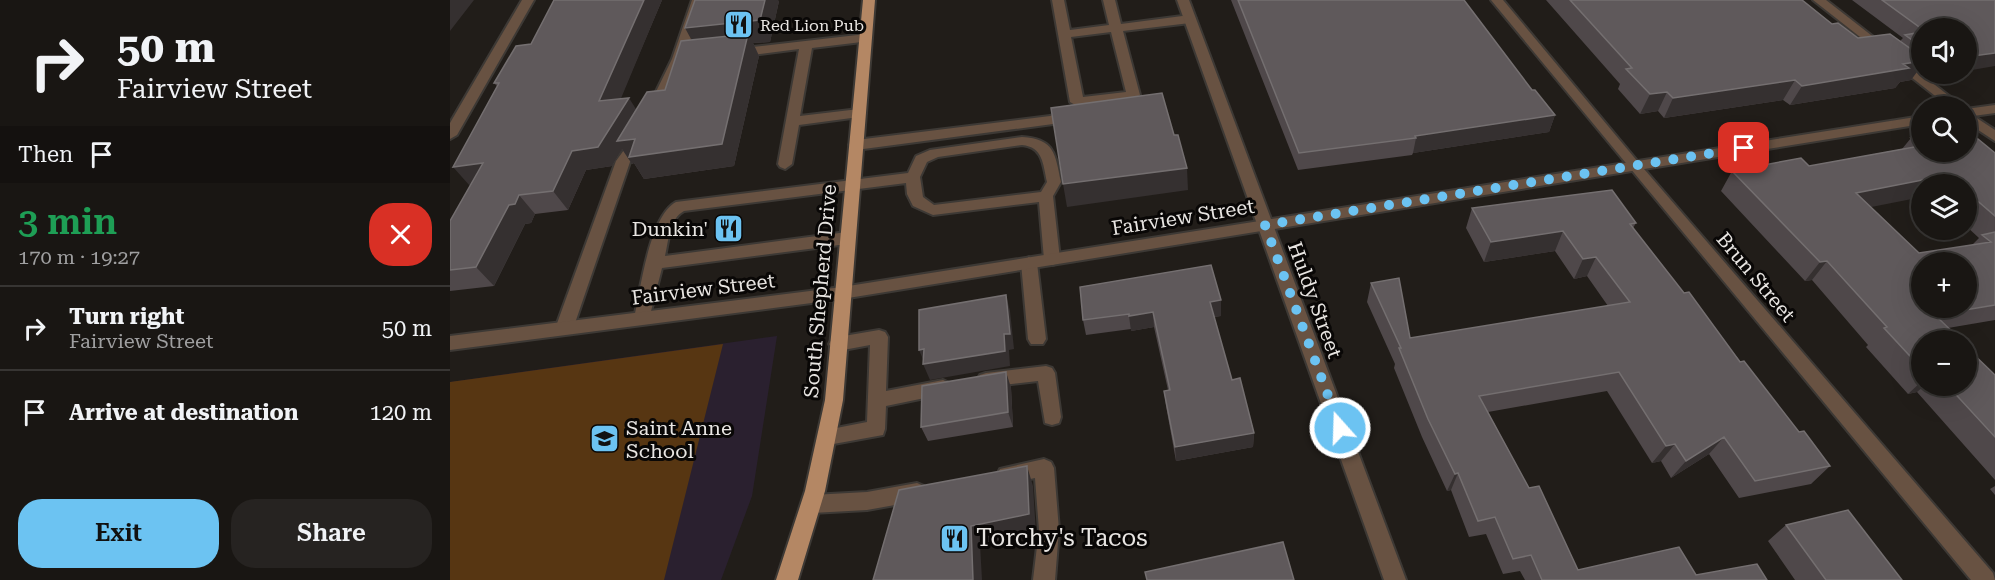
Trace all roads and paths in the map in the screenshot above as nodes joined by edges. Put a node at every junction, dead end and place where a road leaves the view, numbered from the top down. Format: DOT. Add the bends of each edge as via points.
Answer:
graph roads {
  1 [pos="528,0"];
  2 [pos="702,0"];
  3 [pos="869,0"];
  4 [pos="875,0"];
  5 [pos="1058,0"];
  6 [pos="1109,0"];
  7 [pos="1183,0"];
  8 [pos="1497,0"];
  9 [pos="1819,0"];
  10 [pos="1190,19"];
  11 [pos="1116,28"];
  12 [pos="1064,34"];
  13 [pos="866,38"];
  14 [pos="806,44"];
  15 [pos="725,54"];
  16 [pos="1943,96"];
  17 [pos="1077,102"];
  18 [pos="1995,109"];
  19 [pos="1977,112"];
  20 [pos="859,113"];
  21 [pos="793,121"];
  22 [pos="1911,122"];
  23 [pos="1977,123"];
  24 [pos="450,135"];
  25 [pos="1995,137"];
  26 [pos="856,145"];
  27 [pos="785,164"];
  28 [pos="1633,165"];
  29 [pos="913,177"];
  30 [pos="852,184"];
  31 [pos="1046,196"];
  32 [pos="1265,225"];
  33 [pos="847,238"];
  34 [pos="1052,259"];
  35 [pos="655,263"];
  36 [pos="1029,263"];
  37 [pos="842,293"];
  38 [pos="642,318"];
  39 [pos="564,329"];
  40 [pos="1037,339"];
  41 [pos="450,344"];
  42 [pos="838,344"];
  43 [pos="877,400"];
  44 [pos="1052,417"];
  45 [pos="828,437"];
  46 [pos="985,479"];
  47 [pos="937,488"];
  48 [pos="812,504"];
  49 [pos="787,580"];
  50 [pos="1044,580"];
  51 [pos="1395,580"];
  52 [pos="1985,580"];
  1 -- 24 [label="street"];
  2 -- 39 [label="street" via="698,0 684,58 623,161"];
  3 -- 4 [label="street"];
  3 -- 13 [label="main road, South Shepherd Drive"];
  5 -- 12 [label="street"];
  6 -- 11 [label="street"];
  7 -- 10 [label="street, Huldy Street"];
  8 -- 28 [label="street, Brun Street"];
  9 -- 16 [label="street"];
  10 -- 11 [label="street"];
  10 -- 32 [label="street, Huldy Street"];
  11 -- 12 [label="street"];
  11 -- 17 [label="street" via="1133,95"];
  12 -- 17 [label="street"];
  13 -- 14 [label="street"];
  13 -- 20 [label="main road, South Shepherd Drive"];
  14 -- 15 [label="street"];
  14 -- 21 [label="street"];
  17 -- 26 [label="street" via="1074,111 1053,120"];
  18 -- 19 [label="street"];
  20 -- 21 [label="street"];
  20 -- 26 [label="main road, South Shepherd Drive"];
  21 -- 27 [label="street"];
  22 -- 28 [label="street, Fairview Street"];
  23 -- 25 [label="street"];
  26 -- 30 [label="main road, South Shepherd Drive"];
  28 -- 32 [label="street, Fairview Street"];
  28 -- 52 [label="street, Brun Street"];
  29 -- 30 [label="street"];
  29 -- 31 [label="street" via="914,198 920,206 933,210"];
  29 -- 31 [label="street" via="921,159 935,153 1035,142 1048,153 1054,182"];
  30 -- 33 [label="main road, South Shepherd Drive"];
  30 -- 35 [label="street" via="681,207 672,211 665,222"];
  31 -- 34 [label="street"];
  32 -- 34 [label="street, Fairview Street"];
  32 -- 51 [label="street, Huldy Street"];
  33 -- 35 [label="street"];
  33 -- 37 [label="main road, South Shepherd Drive"];
  34 -- 36 [label="street, Fairview Street"];
  35 -- 38 [label="street"];
  36 -- 37 [label="street, Fairview Street"];
  36 -- 40 [label="street"];
  37 -- 38 [label="street, Fairview Street"];
  37 -- 42 [label="main road, South Shepherd Drive"];
  38 -- 39 [label="street, Fairview Street"];
  39 -- 41 [label="street, Fairview Street"];
  42 -- 43 [label="street" via="879,337"];
  42 -- 45 [label="main road, South Shepherd Drive"];
  43 -- 44 [label="street" via="1013,376 1046,374"];
  43 -- 45 [label="street" via="876,429"];
  45 -- 48 [label="main road, South Shepherd Drive"];
  46 -- 50 [label="street" via="1044,468 1049,530"];
  47 -- 48 [label="street" via="867,501"];
  48 -- 49 [label="main road, South Shepherd Drive"];
}
